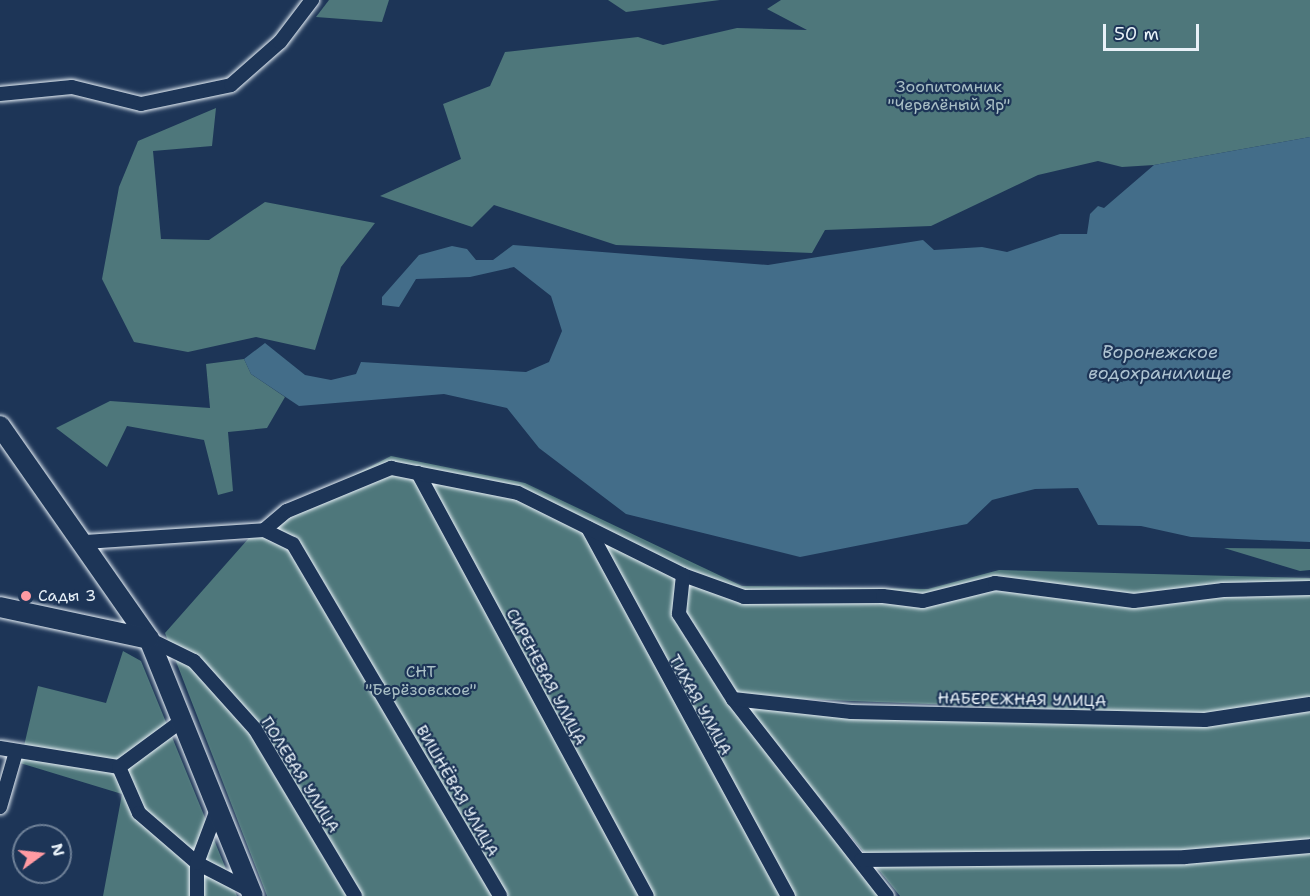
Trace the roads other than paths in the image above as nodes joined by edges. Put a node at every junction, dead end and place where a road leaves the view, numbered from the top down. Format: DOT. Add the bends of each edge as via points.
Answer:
graph roads {
  1 [pos="312,0"];
  2 [pos="0,94"];
  3 [pos="0,426"];
  4 [pos="418,473"];
  5 [pos="588,528"];
  6 [pos="264,530"];
  7 [pos="85,542"];
  8 [pos="683,574"];
  9 [pos="1310,588"];
  10 [pos="0,608"];
  11 [pos="149,639"];
  12 [pos="733,699"];
  13 [pos="1310,704"];
  14 [pos="184,719"];
  15 [pos="0,748"];
  16 [pos="16,752"];
  17 [pos="119,767"];
  18 [pos="0,807"];
  19 [pos="218,807"];
  20 [pos="1310,846"];
  21 [pos="861,860"];
  22 [pos="197,863"];
  23 [pos="252,894"];
  24 [pos="197,896"];
  25 [pos="355,896"];
  26 [pos="500,896"];
  27 [pos="647,896"];
  28 [pos="788,896"];
  29 [pos="887,896"];
  1 -- 2 [label="street" via="280,42 231,85 141,104 72,87"];
  3 -- 7 [label="street"];
  4 -- 5 [label="street" via="518,493"];
  4 -- 6 [label="street" via="391,468 287,510"];
  4 -- 27 [label="street, СИРЕНЕВАЯ УЛИЦА"];
  5 -- 8 [label="street"];
  5 -- 28 [label="street, ТИХАЯ УЛИЦА"];
  6 -- 7 [label="street, ВИШНЁВАЯ УЛИЦА"];
  6 -- 26 [label="street, ВИШНЁВАЯ УЛИЦА" via="293,544"];
  7 -- 11 [label="street"];
  8 -- 9 [label="street" via="744,597 784,599 883,596 923,601 995,583 1134,601 1223,590"];
  8 -- 12 [label="street" via="679,614"];
  10 -- 11 [label="street"];
  11 -- 14 [label="street"];
  11 -- 25 [label="street, ПОЛЕВАЯ УЛИЦА" via="194,661 255,729"];
  12 -- 13 [label="street, НАБЕРЕЖНАЯ УЛИЦА" via="851,712 1205,720"];
  12 -- 21 [label="street"];
  14 -- 17 [label="street"];
  14 -- 19 [label="street"];
  15 -- 16 [label="street"];
  16 -- 17 [label="street"];
  16 -- 18 [label="street"];
  17 -- 22 [label="street" via="139,813"];
  19 -- 22 [label="street"];
  19 -- 23 [label="street"];
  20 -- 21 [label="street" via="1185,857"];
  21 -- 29 [label="street"];
  22 -- 23 [label="street"];
  22 -- 24 [label="street"];
}
